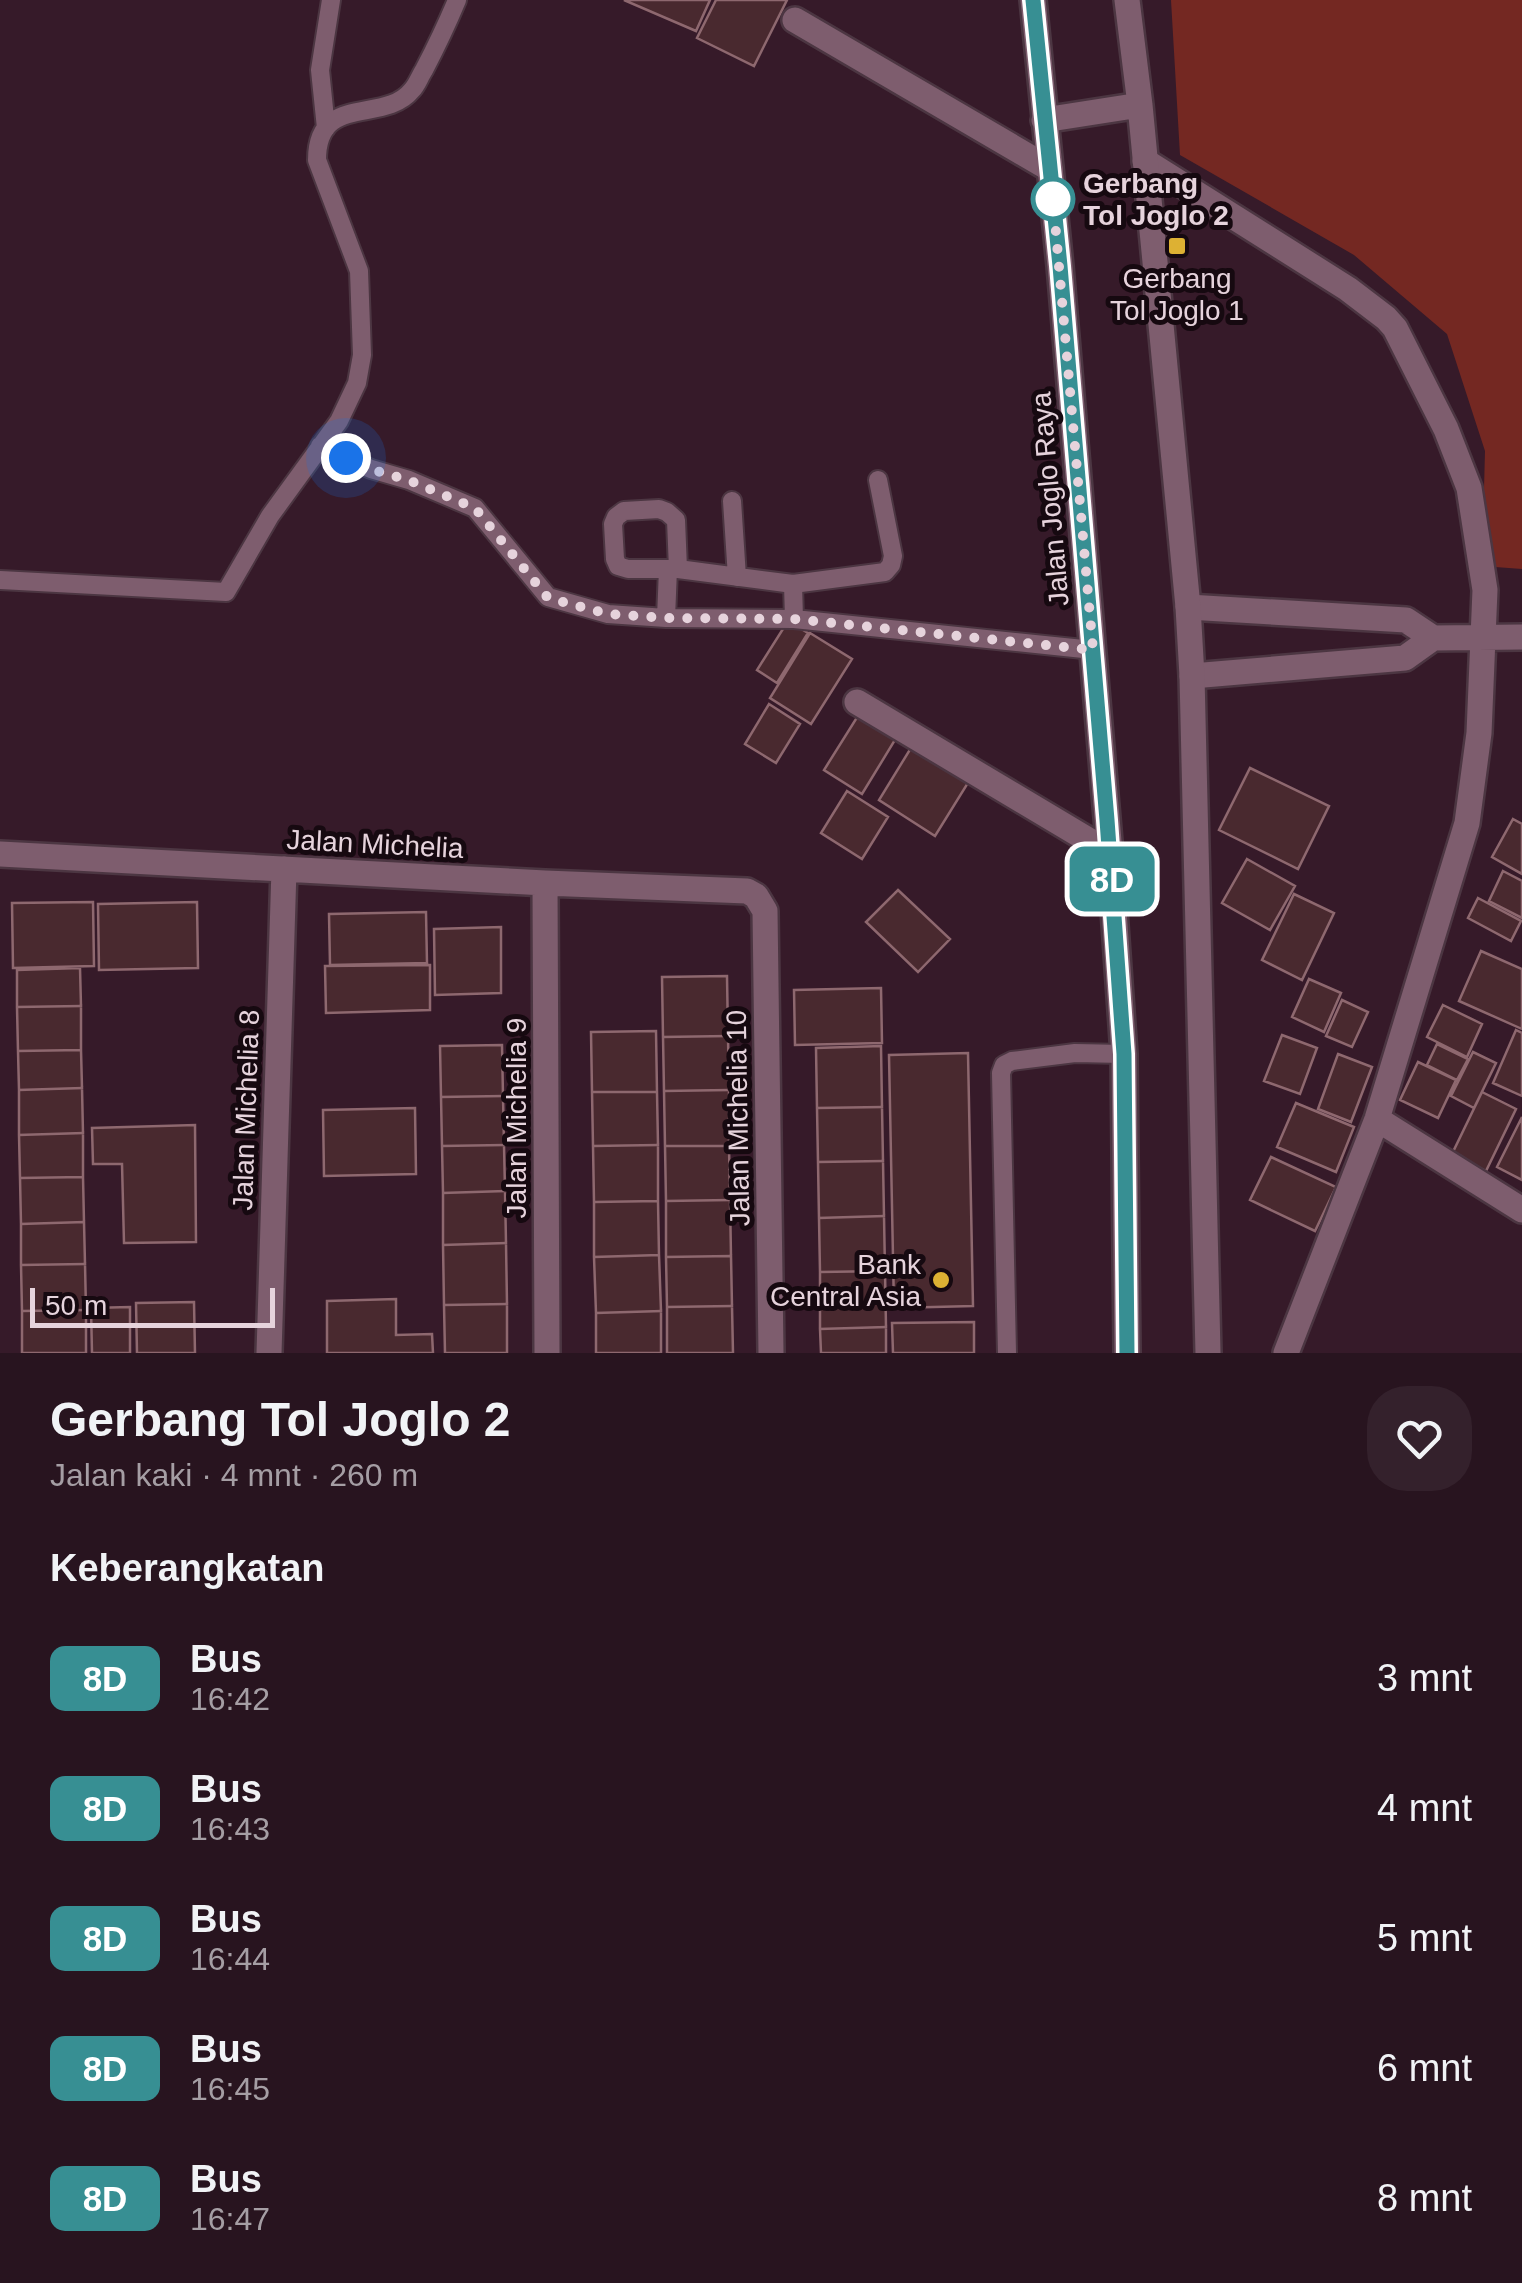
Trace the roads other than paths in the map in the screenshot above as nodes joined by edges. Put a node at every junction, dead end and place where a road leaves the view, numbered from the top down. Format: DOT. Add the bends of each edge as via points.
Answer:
graph roads {
  1 [pos="331,0"];
  2 [pos="457,0"];
  3 [pos="1033,0"];
  4 [pos="1127,0"];
  5 [pos="796,20"];
  6 [pos="1140,105"];
  7 [pos="1044,120"];
  8 [pos="326,128"];
  9 [pos="1145,161"];
  10 [pos="1050,169"];
  11 [pos="320,446"];
  12 [pos="878,480"];
  13 [pos="732,501"];
  14 [pos="737,577"];
  15 [pos="0,580"];
  16 [pos="792,584"];
  17 [pos="1188,607"];
  18 [pos="666,618"];
  19 [pos="794,619"];
  20 [pos="1482,637"];
  21 [pos="1522,637"];
  22 [pos="1433,638"];
  23 [pos="1093,650"];
  24 [pos="1192,676"];
  25 [pos="857,702"];
  26 [pos="1110,853"];
  27 [pos="0,854"];
  28 [pos="284,869"];
  29 [pos="545,883"];
  30 [pos="747,891"];
  31 [pos="1124,1054"];
  32 [pos="1378,1119"];
  33 [pos="1522,1210"];
  34 [pos="269,1353"];
  35 [pos="547,1353"];
  36 [pos="771,1353"];
  37 [pos="1007,1353"];
  38 [pos="1127,1353"];
  39 [pos="1208,1353"];
  40 [pos="1286,1353"];
  1 -- 8 [label="lane" via="320,70"];
  2 -- 8 [label="lane" via="413,90 399,102 339,116"];
  3 -- 7 [label="street, Jalan Joglo Raya"];
  4 -- 6 [label="street"];
  5 -- 10 [label="street"];
  6 -- 7 [label="street"];
  6 -- 9 [label="street"];
  7 -- 10 [label="street, Jalan Joglo Raya"];
  8 -- 11 [label="lane" via="317,160 360,271 362,355 357,384"];
  9 -- 17 [label="street"];
  9 -- 20 [label="street" via="1348,289 1395,328 1469,488 1485,590"];
  10 -- 23 [label="street, Jalan Joglo Raya"];
  11 -- 15 [label="lane" via="226,592"];
  11 -- 18 [label="lane" via="475,508 548,598 608,614"];
  12 -- 16 [label="lane" via="891,565 885,572"];
  13 -- 14 [label="lane"];
  14 -- 16 [label="lane"];
  14 -- 18 [label="lane" via="673,570"];
  16 -- 19 [label="lane"];
  17 -- 22 [label="street" via="1406,620"];
  17 -- 24 [label="street"];
  18 -- 19 [label="lane"];
  19 -- 23 [label="lane"];
  20 -- 21 [label="street"];
  20 -- 22 [label="street"];
  20 -- 32 [label="street" via="1467,823"];
  22 -- 24 [label="street" via="1405,658"];
  23 -- 26 [label="street, Jalan Joglo Raya"];
  24 -- 39 [label="street"];
  25 -- 26 [label="street"];
  26 -- 31 [label="street, Jalan Joglo Raya"];
  27 -- 28 [label="street, Jalan Michelia"];
  28 -- 29 [label="street, Jalan Michelia"];
  28 -- 34 [label="street, Jalan Michelia 8"];
  29 -- 30 [label="street, Jalan Michelia"];
  29 -- 35 [label="street, Jalan Michelia 9"];
  30 -- 36 [label="street, Jalan Michelia 10" via="765,911"];
  31 -- 37 [label="lane" via="1012,1060 1000,1073"];
  31 -- 38 [label="street, Jalan Joglo Raya"];
  32 -- 33 [label="street"];
  32 -- 40 [label="street"];
}
